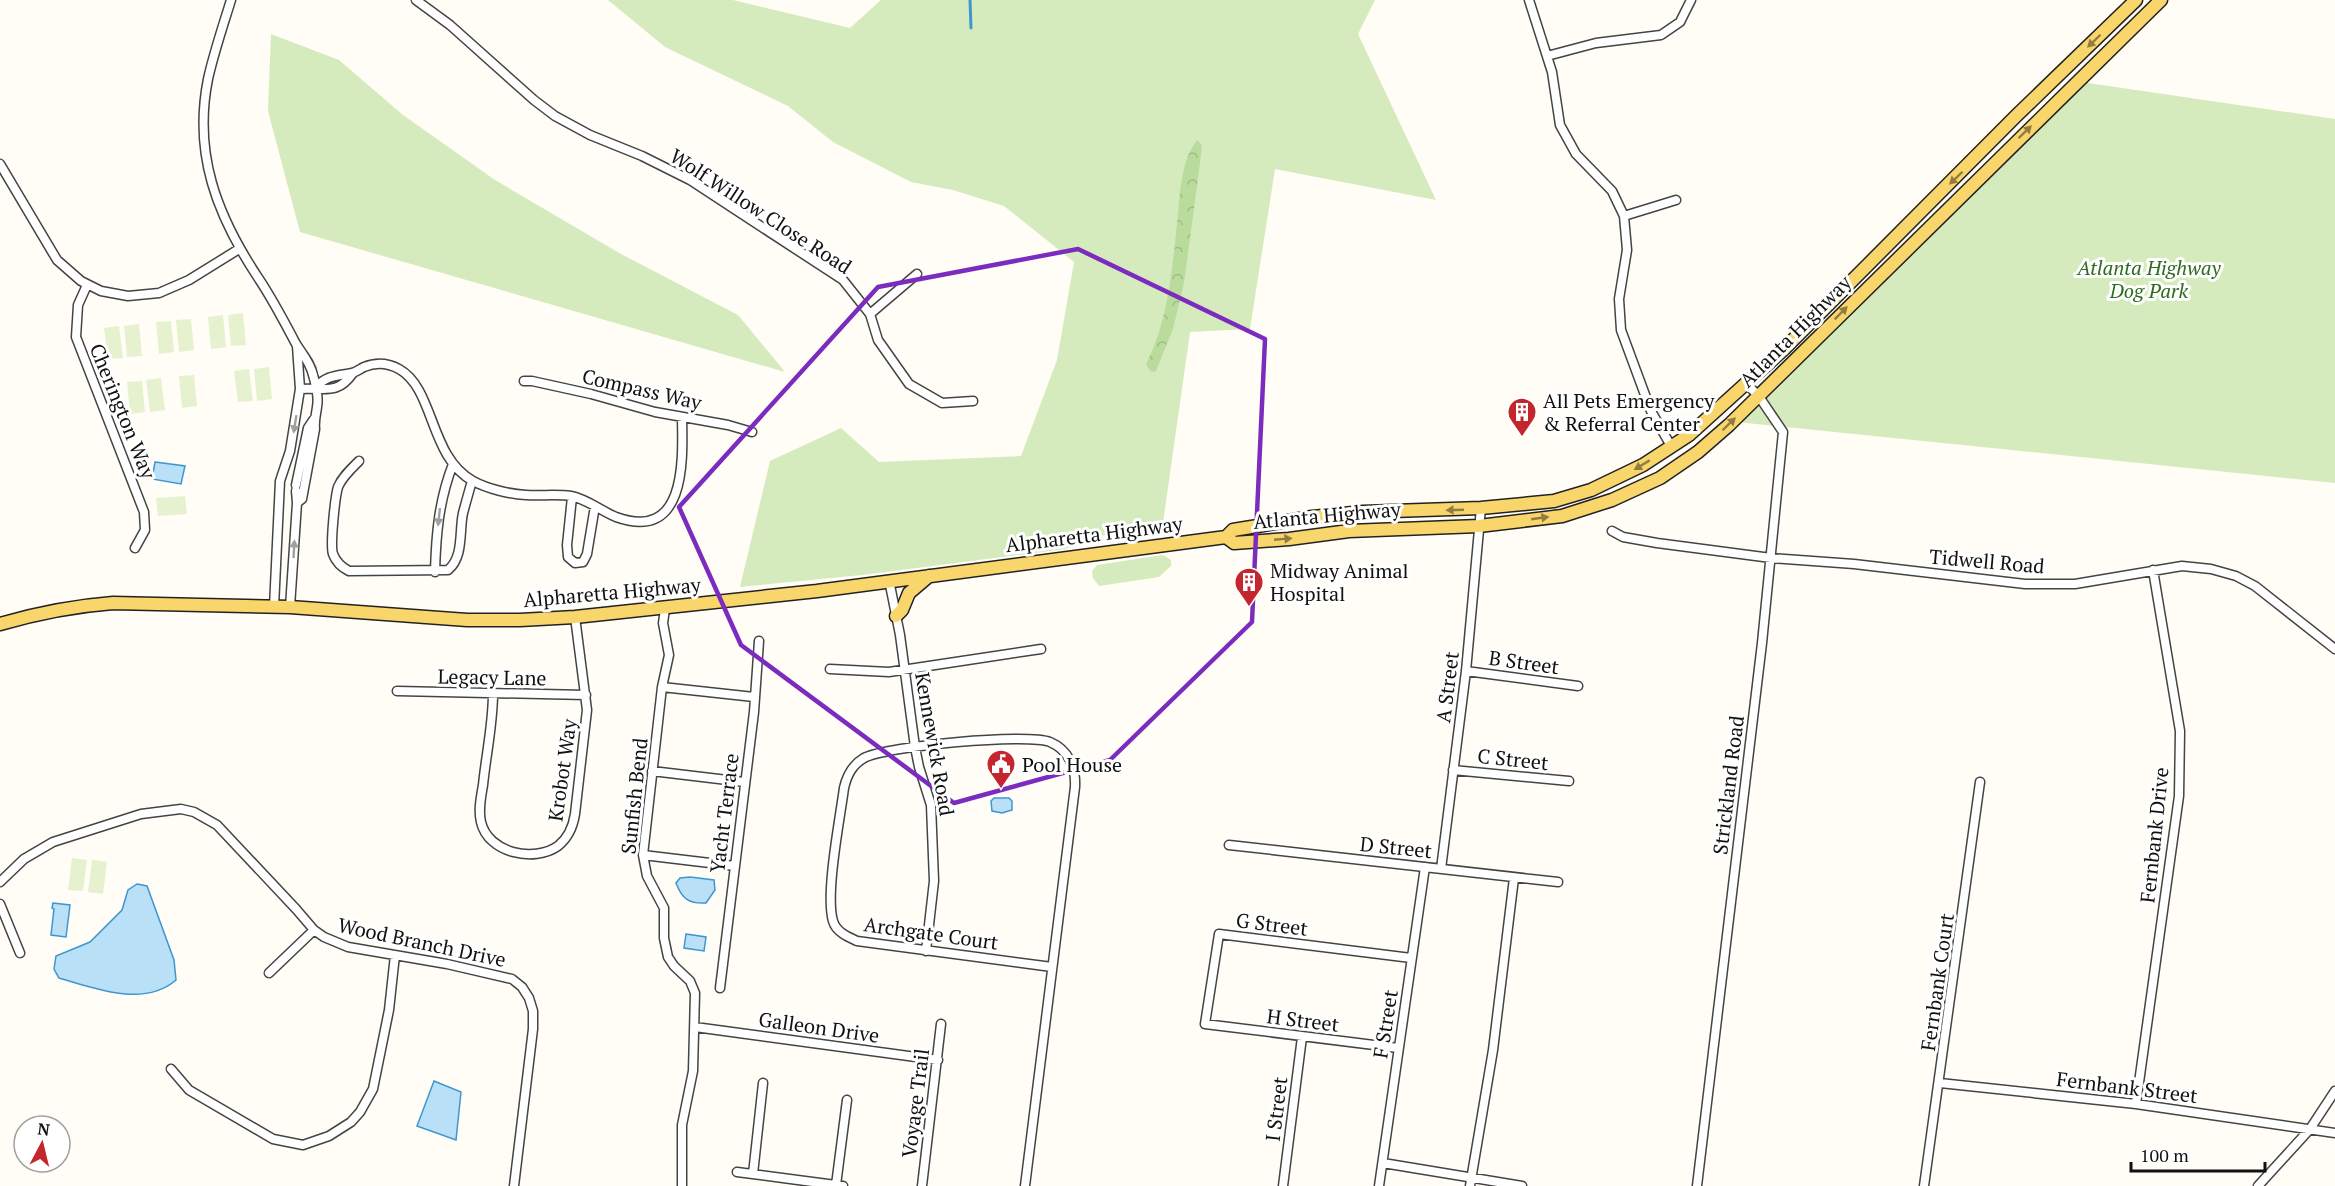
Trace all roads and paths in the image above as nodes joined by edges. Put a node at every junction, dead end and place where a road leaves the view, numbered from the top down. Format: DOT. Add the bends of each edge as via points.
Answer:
graph roads {
  1 [pos="231,0"];
  2 [pos="416,0"];
  3 [pos="1529,0"];
  4 [pos="1691,0"];
  5 [pos="2136,0"];
  6 [pos="2161,0"];
  7 [pos="1547,56"];
  8 [pos="0,164"];
  9 [pos="1676,200"];
  10 [pos="1624,216"];
  11 [pos="239,249"];
  12 [pos="917,274"];
  13 [pos="87,285"];
  14 [pos="870,314"];
  15 [pos="297,345"];
  16 [pos="524,381"];
  17 [pos="1746,384"];
  18 [pos="316,387"];
  19 [pos="300,389"];
  20 [pos="1758,395"];
  21 [pos="973,400"];
  22 [pos="682,417"];
  23 [pos="752,432"];
  24 [pos="1671,446"];
  25 [pos="287,461"];
  26 [pos="359,461"];
  27 [pos="304,464"];
  28 [pos="453,464"];
  29 [pos="472,481"];
  30 [pos="572,497"];
  31 [pos="297,503"];
  32 [pos="595,506"];
  33 [pos="1481,508"];
  34 [pos="1479,526"];
  35 [pos="1612,531"];
  36 [pos="1226,537"];
  37 [pos="135,548"];
  38 [pos="1771,558"];
  39 [pos="2153,570"];
  40 [pos="435,572"];
  41 [pos="930,575"];
  42 [pos="890,580"];
  43 [pos="274,607"];
  44 [pos="290,607"];
  45 [pos="665,609"];
  46 [pos="896,616"];
  47 [pos="575,617"];
  48 [pos="0,624"];
  49 [pos="759,641"];
  50 [pos="1041,649"];
  51 [pos="2335,649"];
  52 [pos="830,669"];
  53 [pos="905,670"];
  54 [pos="1466,670"];
  55 [pos="1578,686"];
  56 [pos="662,687"];
  57 [pos="397,691"];
  58 [pos="493,693"];
  59 [pos="586,695"];
  60 [pos="754,697"];
  61 [pos="915,747"];
  62 [pos="1453,770"];
  63 [pos="652,771"];
  64 [pos="1569,781"];
  65 [pos="744,782"];
  66 [pos="1980,782"];
  67 [pos="1229,845"];
  68 [pos="643,855"];
  69 [pos="735,866"];
  70 [pos="1425,867"];
  71 [pos="1441,868"];
  72 [pos="1514,878"];
  73 [pos="0,882"];
  74 [pos="1558,882"];
  75 [pos="0,904"];
  76 [pos="314,930"];
  77 [pos="926,951"];
  78 [pos="20,953"];
  79 [pos="395,955"];
  80 [pos="1411,958"];
  81 [pos="1052,967"];
  82 [pos="269,973"];
  83 [pos="720,988"];
  84 [pos="941,1024"];
  85 [pos="1205,1024"];
  86 [pos="695,1027"];
  87 [pos="1302,1037"];
  88 [pos="1398,1048"];
  89 [pos="938,1060"];
  90 [pos="171,1069"];
  91 [pos="763,1083"];
  92 [pos="1940,1083"];
  93 [pos="2335,1092"];
  94 [pos="847,1100"];
  95 [pos="2136,1104"];
  96 [pos="2310,1129"];
  97 [pos="2335,1133"];
  98 [pos="1383,1163"];
  99 [pos="737,1172"];
  100 [pos="753,1174"];
  101 [pos="1470,1182"];
  102 [pos="840,1185"];
  103 [pos="514,1186"];
  104 [pos="682,1186"];
  105 [pos="922,1186"];
  106 [pos="1025,1186"];
  107 [pos="1283,1186"];
  108 [pos="1379,1186"];
  109 [pos="1522,1186"];
  110 [pos="1697,1186"];
  111 [pos="1924,1186"];
  112 [pos="2258,1186"];
  1 -- 11 [label="street" via="208,80 203,117 213,191"];
  2 -- 14 [label="street, Wolf Willow Close Road" via="555,116 701,187 843,280"];
  3 -- 7 [label="street"];
  4 -- 7 [label="street" via="1680,22 1661,35"];
  5 -- 17 [label="main road, Atlanta Highway, one-way"];
  20 -- 6 [label="main road, Atlanta Highway, one-way"];
  7 -- 10 [label="street" via="1560,125 1576,154 1612,191"];
  8 -- 13 [label="street" via="57,260"];
  9 -- 10 [label="street"];
  10 -- 24 [label="street" via="1627,250 1619,298 1621,330 1651,411"];
  11 -- 13 [label="street" via="189,280 159,293 114,294"];
  11 -- 15 [label="street"];
  12 -- 14 [label="street"];
  13 -- 37 [label="street, Cherington Way" via="78,305 76,337 144,512 145,530"];
  14 -- 21 [label="street, Wolf Willow Close Road" via="878,340 909,384 942,404"];
  15 -- 18 [label="street" via="307,357"];
  15 -- 19 [label="street"];
  16 -- 22 [label="street, Compass Way"];
  17 -- 20 [label="street, Strickland Road"];
  17 -- 24 [label="main road, Atlanta Highway"];
  18 -- 19 [label="street"];
  18 -- 27 [label="street" via="315,429"];
  18 -- 28 [label="street" via="333,389 364,367 393,366 405,373 419,391"];
  19 -- 25 [label="street, one-way"];
  34 -- 20 [label="main road, Atlanta Highway, one-way" via="1562,516 1649,484 1698,452"];
  20 -- 38 [label="street, Strickland Road" via="1783,432"];
  22 -- 23 [label="street, Compass Way"];
  22 -- 32 [label="street" via="680,481 666,511 655,518 634,521"];
  24 -- 33 [label="main road, Atlanta Highway, one-way" via="1625,475 1580,495 1528,505"];
  25 -- 27 [label="street"];
  25 -- 43 [label="street" via="278,500"];
  26 -- 40 [label="street" via="343,478 335,501 332,547 336,561 349,570"];
  27 -- 31 [label="street" via="296,488"];
  27 -- 31 [label="street" via="302,499"];
  28 -- 29 [label="street"];
  28 -- 40 [label="street, one-way" via="439,511"];
  29 -- 30 [label="street" via="519,494"];
  29 -- 40 [label="street" via="455,565"];
  30 -- 32 [label="street"];
  30 -- 32 [label="street" via="567,545 568,557 575,563 583,562 587,554"];
  44 -- 31 [label="street, one-way"];
  33 -- 34 [label="street, A Street"];
  33 -- 36 [label="main road, Atlanta Highway, one-way" via="1312,517 1233,530"];
  36 -- 34 [label="main road, Atlanta Highway, one-way" via="1234,543 1349,531"];
  34 -- 54 [label="street, A Street"];
  35 -- 38 [label="street, Tidwell Road" via="1640,541"];
  36 -- 41 [label="main road, Alpharetta Highway"];
  38 -- 39 [label="street, Tidwell Road" via="2025,584 2075,584"];
  38 -- 110 [label="street, Strickland Road"];
  39 -- 51 [label="street, Tidwell Road" via="2211,568 2236,576 2255,586"];
  39 -- 95 [label="street, Fernbank Drive" via="2180,731 2179,796"];
  41 -- 42 [label="main road, Alpharetta Highway"];
  41 -- 46 [label="main road" via="909,593"];
  42 -- 45 [label="main road, Alpharetta Highway"];
  42 -- 46 [label="street, Kennewick Road"];
  43 -- 44 [label="main road, Alpharetta Highway"];
  43 -- 48 [label="main road, Alpharetta Highway" via="113,603 40,612"];
  44 -- 47 [label="main road, Alpharetta Highway" via="467,620"];
  45 -- 47 [label="main road, Alpharetta Highway"];
  45 -- 56 [label="street, Sunfish Bend" via="663,622 669,655"];
  46 -- 53 [label="street, Kennewick Road"];
  47 -- 59 [label="street, Krobot Way"];
  49 -- 60 [label="street, Yacht Terrace"];
  50 -- 53 [label="street"];
  52 -- 53 [label="street"];
  53 -- 61 [label="street, Kennewick Road"];
  54 -- 55 [label="street, B Street"];
  54 -- 62 [label="street, A Street"];
  56 -- 60 [label="street"];
  56 -- 63 [label="street, Sunfish Bend"];
  57 -- 58 [label="street, Legacy Lane"];
  58 -- 59 [label="street, Legacy Lane"];
  58 -- 59 [label="street, Krobot Way" via="481,822 494,843 526,853 552,849 565,840 571,829"];
  60 -- 65 [label="street, Yacht Terrace"];
  61 -- 77 [label="street, Kennewick Road" via="932,805 934,881"];
  61 -- 77 [label="street, Archgate Court" via="870,756 851,770 844,788 831,896 833,923 842,934 857,941"];
  61 -- 81 [label="street, Archgate Court" via="1035,739 1057,745 1068,757 1075,787"];
  62 -- 64 [label="street, C Street"];
  62 -- 71 [label="street, A Street"];
  63 -- 65 [label="street"];
  63 -- 68 [label="street, Sunfish Bend"];
  65 -- 69 [label="street, Yacht Terrace"];
  66 -- 92 [label="street, Fernbank Court"];
  67 -- 70 [label="street, D Street"];
  68 -- 69 [label="street"];
  68 -- 86 [label="street, Sunfish Bend" via="647,876 664,908 668,957 694,989"];
  69 -- 83 [label="street, Yacht Terrace"];
  70 -- 71 [label="street, D Street"];
  70 -- 80 [label="street, F Street"];
  71 -- 72 [label="street, D Street"];
  72 -- 74 [label="street, D Street"];
  72 -- 101 [label="street" via="1493,1050"];
  73 -- 76 [label="street, Wood Branch Drive" via="24,859 53,842 141,814 181,809 217,825"];
  75 -- 78 [label="street"];
  76 -- 79 [label="street, Wood Branch Drive" via="348,947"];
  76 -- 82 [label="street"];
  77 -- 81 [label="street, Archgate Court"];
  79 -- 90 [label="street" via="373,1089 360,1112 328,1136 303,1145 273,1139 189,1090"];
  79 -- 103 [label="street, Wood Branch Drive" via="512,979 529,998 533,1029"];
  80 -- 85 [label="street, G Street" via="1219,934"];
  80 -- 88 [label="street, F Street"];
  81 -- 106 [label="street, Archgate Court"];
  84 -- 89 [label="street, Voyage Trail"];
  85 -- 87 [label="street, H Street"];
  86 -- 89 [label="street, Galleon Drive"];
  86 -- 104 [label="street, Sunfish Bend" via="693,1071 682,1125"];
  87 -- 88 [label="street, H Street"];
  87 -- 107 [label="street, I Street"];
  88 -- 98 [label="street, F Street"];
  89 -- 105 [label="street, Voyage Trail"];
  91 -- 100 [label="street"];
  92 -- 95 [label="street, Fernbank Street"];
  92 -- 111 [label="street, Fernbank Court"];
  93 -- 96 [label="street"];
  94 -- 102 [label="street"];
  95 -- 96 [label="street, Fernbank Street"];
  96 -- 97 [label="street, Fernbank Street"];
  96 -- 112 [label="street"];
  98 -- 101 [label="street"];
  98 -- 108 [label="street, F Street"];
  99 -- 100 [label="street"];
  100 -- 102 [label="street"];
  101 -- 109 [label="street"];
}
